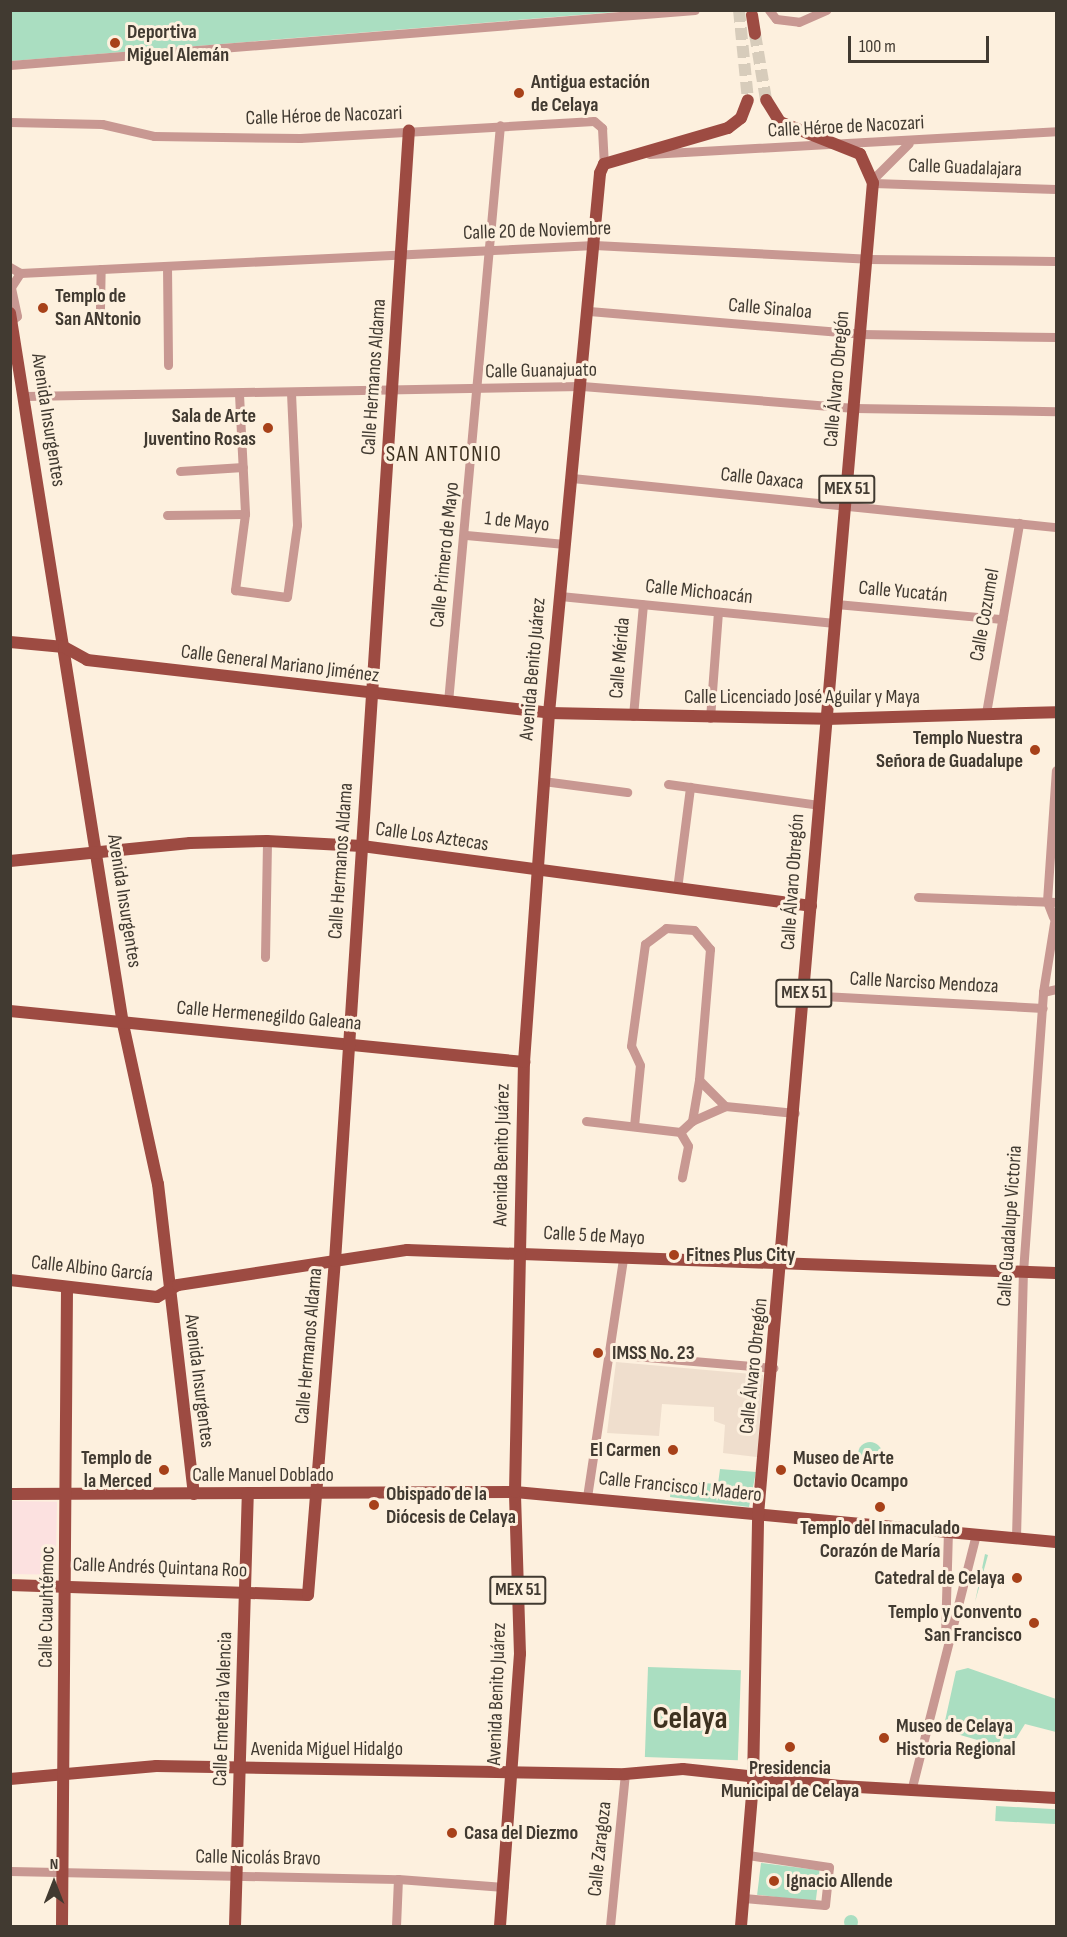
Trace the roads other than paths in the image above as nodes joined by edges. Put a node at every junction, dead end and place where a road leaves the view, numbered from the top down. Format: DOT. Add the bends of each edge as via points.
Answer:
graph roads {
  1 [pos="695,10"];
  2 [pos="769,10"];
  3 [pos="826,10"];
  4 [pos="752,15"];
  5 [pos="755,34"];
  6 [pos="10,65"];
  7 [pos="748,100"];
  8 [pos="766,100"];
  9 [pos="10,122"];
  10 [pos="500,125"];
  11 [pos="409,130"];
  12 [pos="1056,131"];
  13 [pos="909,143"];
  14 [pos="848,146"];
  15 [pos="637,155"];
  16 [pos="604,164"];
  17 [pos="872,181"];
  18 [pos="1056,189"];
  19 [pos="594,245"];
  20 [pos="492,250"];
  21 [pos="401,255"];
  22 [pos="868,259"];
  23 [pos="1056,261"];
  24 [pos="167,266"];
  25 [pos="10,267"];
  26 [pos="101,269"];
  27 [pos="20,273"];
  28 [pos="100,308"];
  29 [pos="589,311"];
  30 [pos="11,319"];
  31 [pos="861,334"];
  32 [pos="1056,337"];
  33 [pos="168,365"];
  34 [pos="582,386"];
  35 [pos="480,390"];
  36 [pos="393,392"];
  37 [pos="291,393"];
  38 [pos="239,394"];
  39 [pos="26,396"];
  40 [pos="854,408"];
  41 [pos="1056,411"];
  42 [pos="243,467"];
  43 [pos="180,471"];
  44 [pos="572,478"];
  45 [pos="846,506"];
  46 [pos="245,514"];
  47 [pos="167,515"];
  48 [pos="1019,523"];
  49 [pos="1056,527"];
  50 [pos="466,535"];
  51 [pos="565,544"];
  52 [pos="560,596"];
  53 [pos="643,604"];
  54 [pos="837,604"];
  55 [pos="718,612"];
  56 [pos="1002,619"];
  57 [pos="835,623"];
  58 [pos="10,642"];
  59 [pos="64,647"];
  60 [pos="370,695"];
  61 [pos="448,702"];
  62 [pos="1056,712"];
  63 [pos="549,713"];
  64 [pos="986,713"];
  65 [pos="633,716"];
  66 [pos="710,718"];
  67 [pos="826,719"];
  68 [pos="1056,770"];
  69 [pos="543,781"];
  70 [pos="668,784"];
  71 [pos="690,787"];
  72 [pos="627,792"];
  73 [pos="819,806"];
  74 [pos="267,841"];
  75 [pos="362,846"];
  76 [pos="98,856"];
  77 [pos="10,861"];
  78 [pos="536,872"];
  79 [pos="676,889"];
  80 [pos="918,897"];
  81 [pos="1052,901"];
  82 [pos="811,906"];
  83 [pos="1055,914"];
  84 [pos="265,957"];
  85 [pos="1056,989"];
  86 [pos="1043,992"];
  87 [pos="804,995"];
  88 [pos="1043,1008"];
  89 [pos="10,1011"];
  90 [pos="123,1024"];
  91 [pos="349,1041"];
  92 [pos="524,1062"];
  93 [pos="699,1080"];
  94 [pos="725,1106"];
  95 [pos="795,1113"];
  96 [pos="586,1121"];
  97 [pos="692,1121"];
  98 [pos="634,1126"];
  99 [pos="680,1132"];
  100 [pos="682,1177"];
  101 [pos="519,1252"];
  102 [pos="623,1258"];
  103 [pos="336,1261"];
  104 [pos="783,1267"];
  105 [pos="1023,1272"];
  106 [pos="1056,1273"];
  107 [pos="10,1280"];
  108 [pos="67,1288"];
  109 [pos="169,1291"];
  110 [pos="612,1354"];
  111 [pos="773,1368"];
  112 [pos="515,1492"];
  113 [pos="248,1493"];
  114 [pos="10,1494"];
  115 [pos="67,1494"];
  116 [pos="194,1494"];
  117 [pos="316,1495"];
  118 [pos="587,1497"];
  119 [pos="758,1515"];
  120 [pos="948,1532"];
  121 [pos="976,1534"];
  122 [pos="1016,1538"];
  123 [pos="1056,1542"];
  124 [pos="66,1584"];
  125 [pos="10,1586"];
  126 [pos="247,1591"];
  127 [pos="308,1595"];
  128 [pos="944,1653"];
  129 [pos="241,1768"];
  130 [pos="514,1770"];
  131 [pos="64,1774"];
  132 [pos="625,1774"];
  133 [pos="753,1775"];
  134 [pos="10,1779"];
  135 [pos="911,1791"];
  136 [pos="1056,1798"];
  137 [pos="748,1855"];
  138 [pos="10,1871"];
  139 [pos="63,1872"];
  140 [pos="235,1875"];
  141 [pos="398,1879"];
  142 [pos="504,1887"];
  143 [pos="744,1898"];
  144 [pos="62,1926"];
  145 [pos="235,1926"];
  146 [pos="396,1926"];
  147 [pos="500,1926"];
  148 [pos="610,1926"];
  149 [pos="741,1926"];
  1 -- 6 [label="street"];
  2 -- 3 [label="street" via="776,19 799,22"];
  4 -- 5 [label="main road"];
  7 -- 15 [label="main road" via="741,118 728,128"];
  8 -- 14 [label="main road" via="780,122 796,131"];
  9 -- 11 [label="street, Calle Héroe de Nacozari" via="102,124 154,136 300,138"];
  10 -- 11 [label="street, Calle Héroe de Nacozari"];
  10 -- 16 [label="street, Calle Héroe de Nacozari" via="594,121 602,128"];
  10 -- 20 [label="street, Calle Primero de Mayo"];
  11 -- 21 [label="main road, Calle Hermanos Aldama"];
  12 -- 13 [label="street, Calle Héroe de Nacozari"];
  13 -- 14 [label="street, Calle Héroe de Nacozari"];
  13 -- 17 [label="street"];
  14 -- 15 [label="street, Calle Héroe de Nacozari"];
  14 -- 17 [label="main road" via="868,164"];
  15 -- 16 [label="main road"];
  16 -- 19 [label="main road, Avenida Benito Juárez"];
  17 -- 18 [label="street, Calle Guadalajara"];
  17 -- 22 [label="main road, Calle Álvaro Obregón"];
  19 -- 20 [label="street, Calle 20 de Noviembre"];
  19 -- 22 [label="street, Calle 20 de Noviembre"];
  19 -- 29 [label="main road, Avenida Benito Juárez"];
  20 -- 21 [label="street, Calle 20 de Noviembre"];
  20 -- 35 [label="street, Calle Primero de Mayo"];
  21 -- 24 [label="street, Calle 20 de Noviembre"];
  21 -- 36 [label="main road, Calle Hermanos Aldama"];
  22 -- 23 [label="street, Calle 20 de Noviembre"];
  22 -- 31 [label="main road, Calle Álvaro Obregón / MEX 51"];
  24 -- 26 [label="street, Calle 20 de Noviembre"];
  24 -- 33 [label="street"];
  25 -- 27 [label="street"];
  26 -- 27 [label="street, Calle 20 de Noviembre"];
  26 -- 28 [label="street"];
  27 -- 30 [label="street" via="11,287 17,316"];
  29 -- 31 [label="street, Calle Sinaloa"];
  29 -- 34 [label="main road, Avenida Benito Juárez"];
  30 -- 39 [label="main road, Avenida Insurgentes"];
  31 -- 32 [label="street, Calle Sinaloa"];
  31 -- 40 [label="main road, Calle Álvaro Obregón / MEX 51"];
  34 -- 35 [label="street, Calle Guanajuato"];
  34 -- 40 [label="street, Calle Guanajuato"];
  34 -- 44 [label="main road, Avenida Benito Juárez"];
  35 -- 36 [label="street, Calle Guanajuato"];
  35 -- 50 [label="street, Calle Primero de Mayo"];
  36 -- 37 [label="street, Calle Guanajuato"];
  36 -- 60 [label="main road, Calle Hermanos Aldama"];
  37 -- 38 [label="street, Calle Guanajuato"];
  37 -- 46 [label="street" via="297,525 286,597 235,590"];
  38 -- 39 [label="street, Calle Guanajuato"];
  38 -- 42 [label="street"];
  39 -- 59 [label="main road, Avenida Insurgentes"];
  40 -- 41 [label="street, Calle Guanajuato"];
  40 -- 45 [label="main road, Calle Álvaro Obregón / MEX 51"];
  42 -- 43 [label="street"];
  42 -- 46 [label="street"];
  44 -- 45 [label="street, Calle Oaxaca"];
  44 -- 51 [label="main road, Avenida Benito Juárez"];
  45 -- 48 [label="street, Calle Oaxaca"];
  45 -- 54 [label="main road, Calle Álvaro Obregón / MEX 51"];
  46 -- 47 [label="street"];
  48 -- 49 [label="street, Calle Oaxaca"];
  48 -- 56 [label="street, Calle Cozumel"];
  50 -- 51 [label="street, 1 de Mayo"];
  50 -- 61 [label="street, Calle Primero de Mayo"];
  51 -- 52 [label="main road, Avenida Benito Juárez"];
  52 -- 53 [label="street, Calle Michoacán"];
  52 -- 63 [label="main road, Avenida Benito Juárez"];
  53 -- 55 [label="street, Calle Michoacán"];
  53 -- 65 [label="street, Calle Mérida"];
  54 -- 56 [label="street, Calle Yucatán"];
  54 -- 57 [label="main road, Calle Álvaro Obregón / MEX 51"];
  55 -- 57 [label="street, Calle Michoacán"];
  55 -- 66 [label="street"];
  56 -- 64 [label="street, Calle Cozumel"];
  57 -- 67 [label="main road, Calle Álvaro Obregón / MEX 51"];
  58 -- 59 [label="main road, Calle General Mariano Jiménez"];
  59 -- 60 [label="main road, Calle General Mariano Jiménez" via="87,660"];
  59 -- 76 [label="main road, Avenida Insurgentes"];
  60 -- 61 [label="main road, Calle General Mariano Jiménez"];
  60 -- 75 [label="main road, Calle Hermanos Aldama"];
  61 -- 63 [label="main road, Calle General Mariano Jiménez"];
  62 -- 64 [label="main road, Calle Licenciado José Aguilar y Maya"];
  63 -- 65 [label="main road, Calle Licenciado José Aguilar y Maya"];
  63 -- 69 [label="main road, Avenida Benito Juárez"];
  64 -- 67 [label="main road, Calle Licenciado José Aguilar y Maya"];
  65 -- 66 [label="main road, Calle Licenciado José Aguilar y Maya"];
  66 -- 67 [label="main road, Calle Licenciado José Aguilar y Maya"];
  67 -- 73 [label="main road, Calle Álvaro Obregón / MEX 51"];
  68 -- 81 [label="street, Calle Guadalupe Victoria"];
  69 -- 72 [label="street"];
  69 -- 78 [label="main road, Avenida Benito Juárez"];
  70 -- 71 [label="street"];
  71 -- 73 [label="street"];
  71 -- 79 [label="street"];
  73 -- 82 [label="main road, Calle Álvaro Obregón / MEX 51"];
  74 -- 75 [label="main road, Calle Los Aztecas"];
  74 -- 76 [label="main road, Calle Los Aztecas" via="189,843"];
  74 -- 84 [label="street"];
  75 -- 78 [label="main road, Calle Los Aztecas"];
  75 -- 91 [label="main road, Calle Hermanos Aldama"];
  76 -- 77 [label="main road, Calle Los Aztecas"];
  76 -- 90 [label="main road, Avenida Insurgentes"];
  78 -- 79 [label="main road, Calle Los Aztecas"];
  78 -- 92 [label="main road, Avenida Benito Juárez"];
  79 -- 82 [label="main road, Calle Los Aztecas"];
  80 -- 81 [label="street"];
  81 -- 83 [label="street, Calle Guadalupe Victoria"];
  82 -- 87 [label="main road, Calle Álvaro Obregón / MEX 51"];
  83 -- 86 [label="street, Calle Guadalupe Victoria"];
  85 -- 86 [label="street"];
  86 -- 88 [label="street, Calle Guadalupe Victoria"];
  87 -- 88 [label="street, Calle Narciso Mendoza"];
  87 -- 95 [label="main road, Calle Álvaro Obregón / MEX 51"];
  88 -- 105 [label="street, Calle Guadalupe Victoria"];
  89 -- 90 [label="main road, Calle Hermenegildo Galeana"];
  90 -- 91 [label="main road, Calle Hermenegildo Galeana"];
  90 -- 109 [label="main road, Avenida Insurgentes" via="158,1184"];
  91 -- 92 [label="main road, Calle Hermenegildo Galeana"];
  91 -- 103 [label="main road, Calle Hermanos Aldama"];
  92 -- 101 [label="main road, Avenida Benito Juárez"];
  93 -- 94 [label="street"];
  93 -- 97 [label="street"];
  93 -- 98 [label="street" via="710,948 694,930 666,928 645,944 630,1047 640,1065"];
  94 -- 95 [label="street"];
  94 -- 97 [label="street"];
  95 -- 104 [label="main road, Calle Álvaro Obregón / MEX 51"];
  96 -- 98 [label="street"];
  97 -- 99 [label="street"];
  98 -- 99 [label="street"];
  99 -- 100 [label="street" via="688,1146"];
  101 -- 102 [label="main road, Calle 5 de Mayo"];
  101 -- 103 [label="main road, Calle 5 de Mayo" via="407,1250"];
  101 -- 112 [label="main road, Avenida Benito Juárez / MEX 51"];
  102 -- 104 [label="main road, Calle 5 de Mayo"];
  102 -- 110 [label="street"];
  103 -- 109 [label="main road, Calle 5 de Mayo"];
  103 -- 117 [label="main road, Calle Hermanos Aldama"];
  104 -- 105 [label="main road, Calle 5 de Mayo"];
  104 -- 111 [label="main road, Calle Álvaro Obregón / MEX 51"];
  105 -- 106 [label="main road, Calle 5 de Mayo"];
  105 -- 122 [label="street, Calle Guadalupe Victoria"];
  107 -- 108 [label="main road, Calle Albino García"];
  108 -- 109 [label="main road, Calle Albino García" via="157,1297"];
  108 -- 115 [label="main road, Calle Cuauhtémoc"];
  109 -- 116 [label="main road, Avenida Insurgentes"];
  110 -- 111 [label="street"];
  110 -- 118 [label="street"];
  111 -- 119 [label="main road, Calle Álvaro Obregón / MEX 51"];
  112 -- 117 [label="main road, Calle Manuel Doblado"];
  112 -- 118 [label="main road, Calle Francisco I. Madero"];
  112 -- 130 [label="main road, Avenida Benito Juárez / MEX 51" via="520,1654"];
  113 -- 116 [label="main road, Calle Manuel Doblado"];
  113 -- 117 [label="main road, Calle Manuel Doblado"];
  113 -- 126 [label="main road, Calle Emeteria Valencia"];
  114 -- 115 [label="main road, Calle Manuel Doblado"];
  115 -- 116 [label="main road, Calle Manuel Doblado"];
  115 -- 124 [label="main road, Calle Cuauhtémoc"];
  117 -- 127 [label="main road, Calle Hermanos Aldama"];
  118 -- 119 [label="main road, Calle Francisco I. Madero"];
  119 -- 120 [label="main road, Calle Francisco I. Madero"];
  119 -- 133 [label="main road, Calle Álvaro Obregón / MEX 51"];
  120 -- 121 [label="main road, Calle Francisco I. Madero"];
  120 -- 128 [label="street"];
  121 -- 122 [label="main road, Calle Francisco I. Madero"];
  121 -- 128 [label="street"];
  122 -- 123 [label="main road, Calle Francisco I. Madero"];
  124 -- 125 [label="main road, Calle Andrés Quintana Roo"];
  124 -- 126 [label="main road, Calle Andrés Quintana Roo"];
  124 -- 131 [label="main road, Calle Cuauhtémoc"];
  126 -- 127 [label="main road, Calle Andrés Quintana Roo"];
  126 -- 129 [label="main road, Calle Emeteria Valencia"];
  128 -- 135 [label="street"];
  129 -- 130 [label="main road, Avenida Miguel Hidalgo"];
  129 -- 131 [label="main road, Avenida Miguel Hidalgo" via="156,1766"];
  129 -- 140 [label="main road, Calle Emeteria Valencia"];
  130 -- 132 [label="main road, Avenida Miguel Hidalgo"];
  130 -- 142 [label="main road, Avenida Benito Juárez / MEX 51"];
  131 -- 134 [label="main road, Avenida Miguel Hidalgo"];
  131 -- 139 [label="main road, Calle Cuauhtémoc"];
  132 -- 133 [label="main road, Avenida Miguel Hidalgo" via="642,1769"];
  132 -- 148 [label="street, Calle Zaragoza"];
  133 -- 135 [label="main road, Avenida Miguel Hidalgo"];
  133 -- 137 [label="main road, MEX 51"];
  135 -- 136 [label="main road, Avenida Miguel Hidalgo"];
  137 -- 143 [label="main road, MEX 51"];
  137 -- 143 [label="street" via="829,1867 825,1905"];
  138 -- 139 [label="street, Calle Nicolás Bravo"];
  139 -- 140 [label="street, Calle Nicolás Bravo"];
  139 -- 144 [label="main road, Calle Cuauhtémoc"];
  140 -- 141 [label="street, Calle Nicolás Bravo"];
  140 -- 145 [label="main road, Calle Emeteria Valencia"];
  141 -- 142 [label="street, Calle Nicolás Bravo"];
  141 -- 146 [label="street"];
  142 -- 147 [label="main road, Avenida Benito Juárez / MEX 51"];
  143 -- 149 [label="main road, MEX 51"];
}
